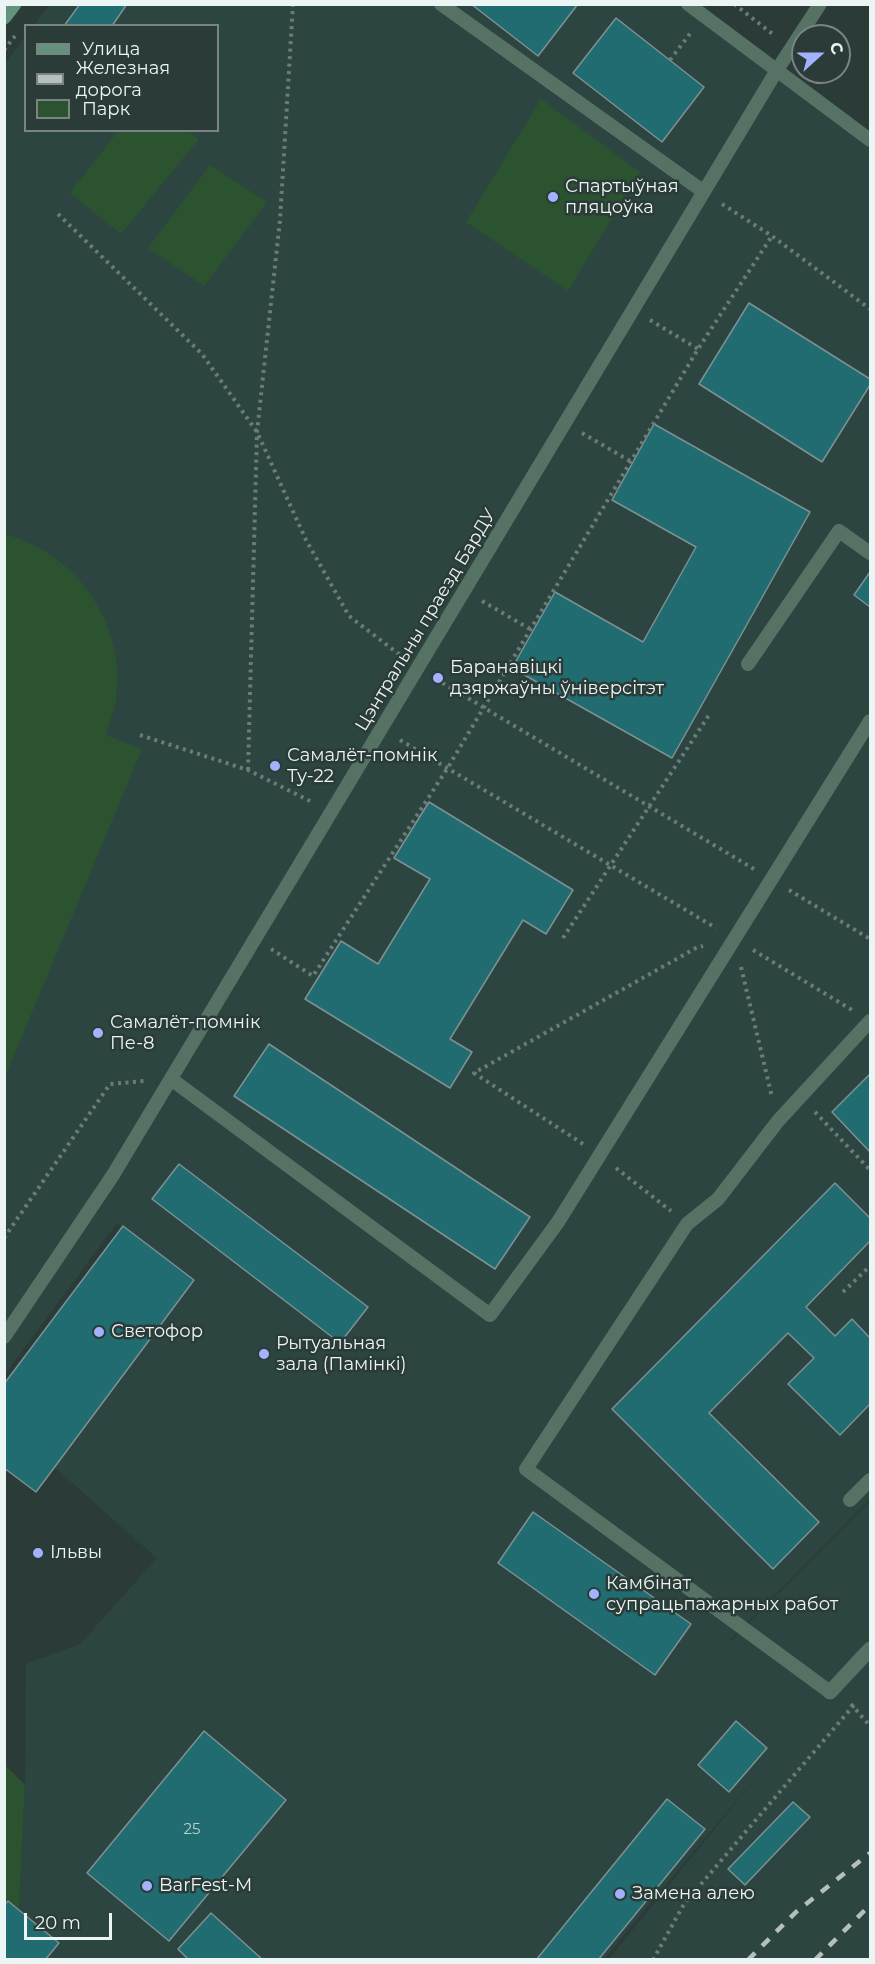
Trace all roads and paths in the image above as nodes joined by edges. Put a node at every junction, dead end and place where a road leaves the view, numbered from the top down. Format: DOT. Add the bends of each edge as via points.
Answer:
graph roads {
  1 [pos="14,4"];
  2 [pos="293,4"];
  3 [pos="441,4"];
  4 [pos="688,4"];
  5 [pos="734,4"];
  6 [pos="820,4"];
  7 [pos="4,17"];
  8 [pos="807,24"];
  9 [pos="791,47"];
  10 [pos="791,49"];
  11 [pos="777,70"];
  12 [pos="870,140"];
  13 [pos="704,192"];
  14 [pos="58,214"];
  15 [pos="772,236"];
  16 [pos="870,309"];
  17 [pos="633,310"];
  18 [pos="698,349"];
  19 [pos="565,423"];
  20 [pos="257,432"];
  21 [pos="630,461"];
  22 [pos="870,553"];
  23 [pos="464,590"];
  24 [pos="530,629"];
  25 [pos="748,664"];
  26 [pos="418,668"];
  27 [pos="484,707"];
  28 [pos="710,715"];
  29 [pos="870,721"];
  30 [pos="382,728"];
  31 [pos="140,735"];
  32 [pos="447,769"];
  33 [pos="249,770"];
  34 [pos="650,807"];
  35 [pos="332,812"];
  36 [pos="610,866"];
  37 [pos="772,880"];
  38 [pos="563,938"];
  39 [pos="255,939"];
  40 [pos="735,939"];
  41 [pos="870,939"];
  42 [pos="870,1021"];
  43 [pos="171,1079"];
  44 [pos="800,1097"];
  45 [pos="778,1121"];
  46 [pos="600,1155"];
  47 [pos="870,1170"];
  48 [pos="687,1224"];
  49 [pos="4,1238"];
  50 [pos="870,1266"];
  51 [pos="843,1292"];
  52 [pos="4,1337"];
  53 [pos="870,1480"];
  54 [pos="850,1500"];
  55 [pos="870,1649"];
  56 [pos="830,1692"];
  57 [pos="854,1705"];
  58 [pos="870,1726"];
  59 [pos="652,1959"];
  1 -- 7 [label="main road"];
  2 -- 20 [label="path" via="280,220"];
  3 -- 13 [label="lane"];
  4 -- 11 [label="lane"];
  5 -- 9 [label="path"];
  6 -- 8 [label="lane, Цэнтральны праезд БарДУ"];
  10 -- 11 [label="lane, Цэнтральны праезд БарДУ"];
  11 -- 12 [label="lane"];
  11 -- 13 [label="lane, Цэнтральны праезд БарДУ"];
  13 -- 15 [label="path"];
  13 -- 17 [label="lane, Цэнтральны праезд БарДУ"];
  14 -- 20 [label="path" via="202,354"];
  15 -- 16 [label="path"];
  15 -- 18 [label="path"];
  17 -- 18 [label="path"];
  17 -- 19 [label="lane, Цэнтральны праезд БарДУ"];
  18 -- 21 [label="path"];
  19 -- 21 [label="path"];
  19 -- 23 [label="lane, Цэнтральны праезд БарДУ"];
  20 -- 26 [label="path" via="306,540 349,616"];
  20 -- 33 [label="path"];
  21 -- 24 [label="path"];
  22 -- 25 [label="lane" via="839,531"];
  23 -- 24 [label="path"];
  23 -- 26 [label="lane, Цэнтральны праезд БарДУ"];
  24 -- 27 [label="path"];
  26 -- 27 [label="path"];
  26 -- 30 [label="lane, Цэнтральны праезд БарДУ"];
  27 -- 32 [label="path"];
  27 -- 34 [label="path"];
  28 -- 34 [label="path"];
  29 -- 37 [label="lane"];
  30 -- 32 [label="path"];
  30 -- 35 [label="lane, Цэнтральны праезд БарДУ"];
  31 -- 33 [label="path"];
  32 -- 36 [label="path"];
  32 -- 39 [label="path" via="313,976"];
  33 -- 35 [label="path"];
  34 -- 36 [label="path"];
  34 -- 37 [label="path"];
  35 -- 39 [label="lane, Цэнтральны праезд БарДУ"];
  36 -- 38 [label="path"];
  36 -- 40 [label="path"];
  37 -- 40 [label="lane"];
  37 -- 41 [label="path"];
  39 -- 43 [label="lane, Цэнтральны праезд БарДУ"];
  40 -- 42 [label="path"];
  40 -- 45 [label="path"];
  40 -- 46 [label="lane"];
  40 -- 46 [label="path" via="696,948 474,1073"];
  42 -- 44 [label="lane"];
  43 -- 46 [label="lane" via="490,1315 558,1222"];
  43 -- 49 [label="path" via="110,1084"];
  43 -- 52 [label="lane, Цэнтральны праезд БарДУ" via="113,1175"];
  44 -- 45 [label="lane"];
  44 -- 47 [label="path"];
  45 -- 48 [label="lane" via="718,1199"];
  46 -- 48 [label="path"];
  48 -- 56 [label="lane" via="525,1469"];
  50 -- 51 [label="path"];
  53 -- 54 [label="lane"];
  55 -- 56 [label="street"];
  56 -- 57 [label="path"];
  57 -- 58 [label="path"];
  57 -- 59 [label="path" via="684,1904"];
}
